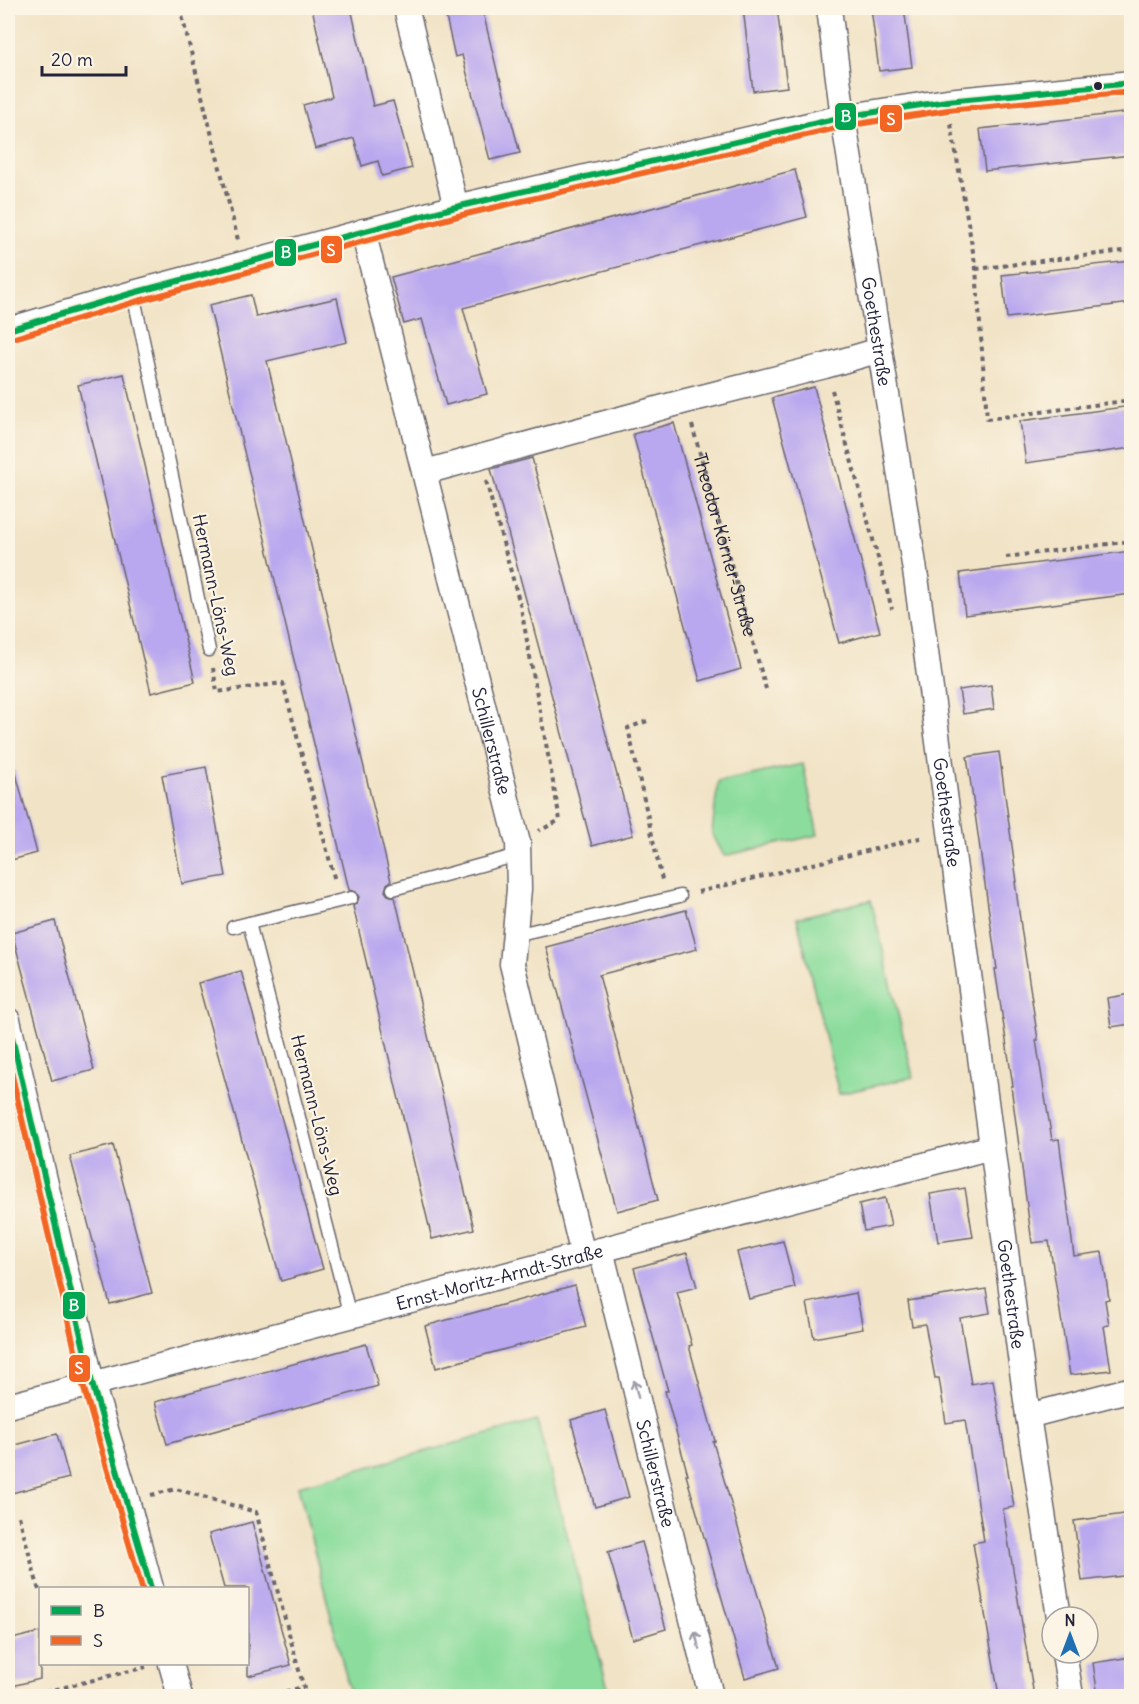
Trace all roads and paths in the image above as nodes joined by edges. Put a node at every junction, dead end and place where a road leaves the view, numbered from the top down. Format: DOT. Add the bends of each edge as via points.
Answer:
graph roads {
  1 [pos="180,8"];
  2 [pos="406,8"];
  3 [pos="829,8"];
  4 [pos="1131,83"];
  5 [pos="947,101"];
  6 [pos="843,117"];
  7 [pos="456,207"];
  8 [pos="363,231"];
  9 [pos="1131,250"];
  10 [pos="244,263"];
  11 [pos="976,269"];
  12 [pos="133,292"];
  13 [pos="8,330"];
  14 [pos="880,350"];
  15 [pos="825,366"];
  16 [pos="1131,400"];
  17 [pos="686,401"];
  18 [pos="480,457"];
  19 [pos="425,472"];
  20 [pos="1131,541"];
  21 [pos="1006,557"];
  22 [pos="894,618"];
  23 [pos="209,650"];
  24 [pos="766,689"];
  25 [pos="647,721"];
  26 [pos="950,830"];
  27 [pos="518,849"];
  28 [pos="393,889"];
  29 [pos="680,896"];
  30 [pos="345,899"];
  31 [pos="666,900"];
  32 [pos="249,923"];
  33 [pos="233,927"];
  34 [pos="515,935"];
  35 [pos="8,1020"];
  36 [pos="992,1147"];
  37 [pos="592,1252"];
  38 [pos="350,1316"];
  39 [pos="92,1383"];
  40 [pos="1131,1389"];
  41 [pos="8,1406"];
  42 [pos="1028,1416"];
  43 [pos="127,1500"];
  44 [pos="19,1516"];
  45 [pos="151,1587"];
  46 [pos="39,1590"];
  47 [pos="1057,1605"];
  48 [pos="160,1665"];
  49 [pos="1066,1665"];
  50 [pos="303,1687"];
  51 [pos="29,1696"];
  52 [pos="180,1696"];
  53 [pos="267,1696"];
  54 [pos="306,1696"];
  55 [pos="711,1696"];
  56 [pos="1071,1696"];
  1 -- 10 [label="path"];
  2 -- 7 [label="street"];
  3 -- 6 [label="street, Goethestraße"];
  4 -- 5 [label="street"];
  5 -- 6 [label="street"];
  5 -- 11 [label="path"];
  6 -- 7 [label="street"];
  6 -- 14 [label="street, Goethestraße"];
  7 -- 8 [label="street"];
  8 -- 10 [label="street"];
  8 -- 19 [label="street, Schillerstraße"];
  9 -- 11 [label="path"];
  10 -- 12 [label="street"];
  11 -- 16 [label="path" via="987,419"];
  12 -- 13 [label="street"];
  12 -- 23 [label="lane, Hermann-Löns-Weg"];
  14 -- 15 [label="street"];
  14 -- 26 [label="street, Goethestraße" via="916,576"];
  15 -- 17 [label="street"];
  15 -- 22 [label="path"];
  17 -- 18 [label="street"];
  17 -- 24 [label="path, Theodor-Körner-Straße"];
  18 -- 19 [label="street"];
  18 -- 27 [label="path" via="520,608 560,820"];
  19 -- 27 [label="street, Schillerstraße"];
  20 -- 21 [label="path"];
  23 -- 30 [label="path, Hermann-Löns-Weg" via="217,692 283,683"];
  25 -- 31 [label="path" via="628,728"];
  26 -- 29 [label="path"];
  26 -- 36 [label="street, Goethestraße"];
  27 -- 28 [label="lane"];
  27 -- 34 [label="street, Schillerstraße"];
  29 -- 31 [label="lane"];
  30 -- 32 [label="lane"];
  31 -- 34 [label="lane"];
  32 -- 33 [label="lane"];
  32 -- 38 [label="lane, Hermann-Löns-Weg"];
  34 -- 37 [label="street, Schillerstraße" via="512,964"];
  35 -- 39 [label="street"];
  36 -- 37 [label="street, Ernst-Moritz-Arndt-Straße"];
  36 -- 42 [label="street, Goethestraße"];
  37 -- 38 [label="street, Ernst-Moritz-Arndt-Straße"];
  55 -- 37 [label="street, Schillerstraße, one-way"];
  38 -- 39 [label="street, Ernst-Moritz-Arndt-Straße"];
  39 -- 41 [label="street, Ernst-Moritz-Arndt-Straße"];
  39 -- 43 [label="street"];
  40 -- 42 [label="street"];
  42 -- 47 [label="street, Goethestraße"];
  43 -- 45 [label="street"];
  43 -- 50 [label="path" via="176,1489 256,1512"];
  44 -- 46 [label="path"];
  48 -- 51 [label="path"];
  48 -- 52 [label="street"];
  49 -- 56 [label="street"];
  50 -- 53 [label="path"];
  50 -- 54 [label="path"];
}
